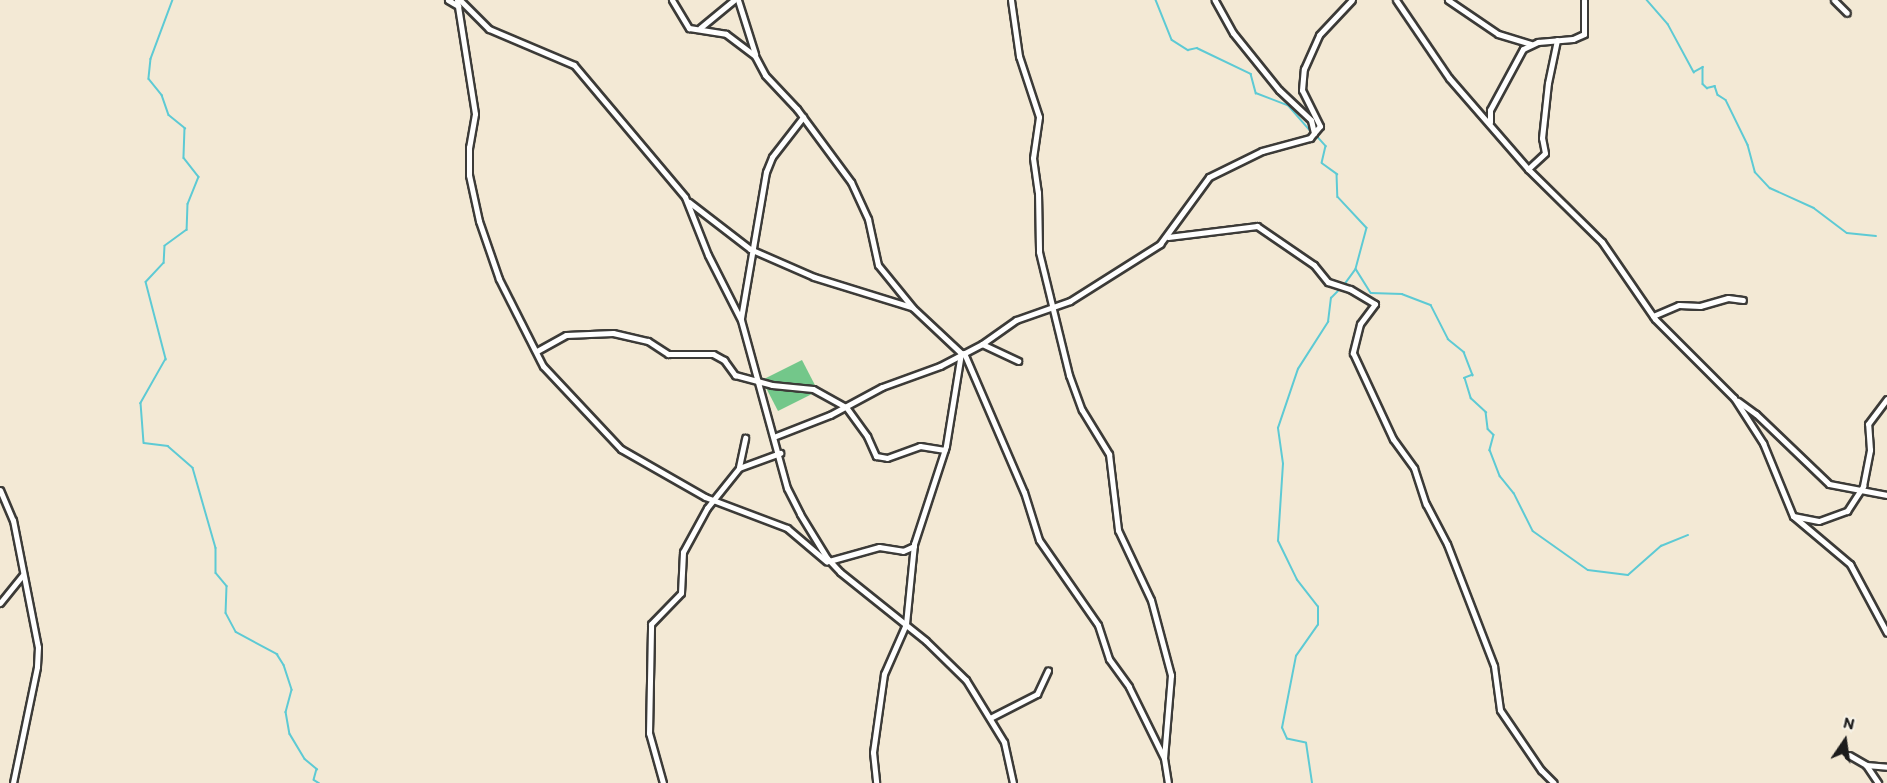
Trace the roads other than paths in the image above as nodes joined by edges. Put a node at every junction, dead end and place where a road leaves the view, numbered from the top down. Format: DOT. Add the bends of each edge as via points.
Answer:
graph roads {
  1 [pos="448,0"];
  2 [pos="672,0"];
  3 [pos="736,0"];
  4 [pos="1011,0"];
  5 [pos="1215,0"];
  6 [pos="1352,0"];
  7 [pos="1396,0"];
  8 [pos="1448,0"];
  9 [pos="1584,0"];
  10 [pos="1834,0"];
  11 [pos="459,2"];
  12 [pos="1847,13"];
  13 [pos="700,28"];
  14 [pos="1557,40"];
  15 [pos="1533,43"];
  16 [pos="755,56"];
  17 [pos="803,117"];
  18 [pos="1492,126"];
  19 [pos="1314,133"];
  20 [pos="1528,169"];
  21 [pos="687,200"];
  22 [pos="1168,237"];
  23 [pos="750,249"];
  24 [pos="1743,300"];
  25 [pos="913,308"];
  26 [pos="1054,308"];
  27 [pos="1653,316"];
  28 [pos="741,320"];
  29 [pos="982,344"];
  30 [pos="537,351"];
  31 [pos="962,353"];
  32 [pos="1018,361"];
  33 [pos="760,381"];
  34 [pos="1734,398"];
  35 [pos="1887,399"];
  36 [pos="846,407"];
  37 [pos="776,436"];
  38 [pos="745,438"];
  39 [pos="945,450"];
  40 [pos="780,453"];
  41 [pos="739,468"];
  42 [pos="1864,482"];
  43 [pos="0,490"];
  44 [pos="1871,490"];
  45 [pos="1861,491"];
  46 [pos="1887,495"];
  47 [pos="715,498"];
  48 [pos="1793,516"];
  49 [pos="914,546"];
  50 [pos="829,561"];
  51 [pos="836,567"];
  52 [pos="23,574"];
  53 [pos="0,603"];
  54 [pos="906,624"];
  55 [pos="1887,633"];
  56 [pos="1048,670"];
  57 [pos="990,718"];
  58 [pos="1849,755"];
  59 [pos="1164,758"];
  60 [pos="1866,765"];
  61 [pos="1887,767"];
  62 [pos="14,783"];
  63 [pos="663,783"];
  64 [pos="876,783"];
  65 [pos="1013,783"];
  66 [pos="1168,783"];
  67 [pos="1554,783"];
  68 [pos="1878,783"];
  1 -- 11 [label="street"];
  2 -- 13 [label="street" via="685,24"];
  3 -- 13 [label="street"];
  3 -- 16 [label="street"];
  4 -- 26 [label="street" via="1019,56 1039,117 1033,158 1038,192 1036,232"];
  5 -- 19 [label="street" via="1233,33 1279,90 1305,113"];
  6 -- 19 [label="street" via="1319,35 1304,69 1302,90 1321,128"];
  7 -- 18 [label="street" via="1433,58"];
  8 -- 15 [label="street" via="1498,34 1520,43"];
  9 -- 14 [label="street" via="1584,34"];
  10 -- 12 [label="street"];
  11 -- 21 [label="street" via="489,29 574,65"];
  11 -- 30 [label="street" via="476,120 469,147 470,178 486,246"];
  13 -- 16 [label="street" via="732,36"];
  14 -- 15 [label="street"];
  14 -- 20 [label="street" via="1545,101 1545,153"];
  15 -- 18 [label="street" via="1523,49 1505,79 1489,113"];
  16 -- 17 [label="street" via="765,75"];
  17 -- 23 [label="street" via="768,165"];
  17 -- 25 [label="street" via="851,182 868,219 876,262"];
  18 -- 20 [label="street"];
  19 -- 22 [label="street" via="1305,141 1262,152 1209,177"];
  20 -- 27 [label="street" via="1602,242"];
  21 -- 23 [label="street"];
  21 -- 28 [label="street" via="708,255"];
  22 -- 26 [label="street"];
  22 -- 67 [label="street" via="1257,226 1314,265 1328,282 1350,289 1375,305 1360,324 1353,352 1394,439 1414,468 1447,544 1494,666 1500,710"];
  23 -- 25 [label="street" via="814,278"];
  23 -- 28 [label="street"];
  24 -- 27 [label="street" via="1728,298 1700,306 1679,305"];
  25 -- 31 [label="street"];
  26 -- 29 [label="street" via="1016,320"];
  26 -- 59 [label="street" via="1075,395 1109,454 1118,530 1151,600 1171,675"];
  27 -- 34 [label="street"];
  28 -- 33 [label="street"];
  29 -- 31 [label="street"];
  29 -- 32 [label="street"];
  30 -- 33 [label="street" via="566,335 621,333 648,341 668,354 716,355 733,374"];
  30 -- 47 [label="street" via="546,370 614,444 704,496"];
  31 -- 36 [label="street"];
  31 -- 39 [label="street"];
  31 -- 59 [label="street" via="1024,492 1039,540 1096,620 1109,659 1129,687"];
  33 -- 36 [label="street" via="813,389"];
  33 -- 37 [label="street"];
  34 -- 45 [label="street" via="1829,484"];
  34 -- 48 [label="street" via="1763,443"];
  35 -- 42 [label="street" via="1868,424 1870,450"];
  36 -- 37 [label="street"];
  36 -- 39 [label="street" via="876,456 887,458 920,446"];
  37 -- 40 [label="street"];
  38 -- 41 [label="street"];
  39 -- 49 [label="street"];
  40 -- 41 [label="street"];
  40 -- 50 [label="street" via="790,494"];
  41 -- 47 [label="street"];
  42 -- 44 [label="street"];
  42 -- 45 [label="street"];
  43 -- 52 [label="street" via="13,520"];
  44 -- 45 [label="street"];
  44 -- 46 [label="street"];
  45 -- 48 [label="street" via="1847,511 1838,516 1819,521"];
  47 -- 51 [label="street" via="789,529"];
  47 -- 63 [label="street" via="683,552 681,593 655,618 650,629 649,733"];
  48 -- 55 [label="street" via="1850,564"];
  49 -- 50 [label="street" via="903,551 878,548"];
  49 -- 54 [label="street"];
  50 -- 51 [label="street"];
  51 -- 54 [label="street" via="897,621"];
  52 -- 53 [label="street"];
  52 -- 62 [label="street" via="38,659"];
  54 -- 57 [label="street" via="951,663"];
  54 -- 64 [label="street" via="884,674 873,756"];
  56 -- 57 [label="street" via="1037,694"];
  57 -- 65 [label="street" via="1007,749"];
  58 -- 60 [label="street"];
  59 -- 66 [label="street"];
  60 -- 61 [label="street"];
  60 -- 68 [label="street"];
}
